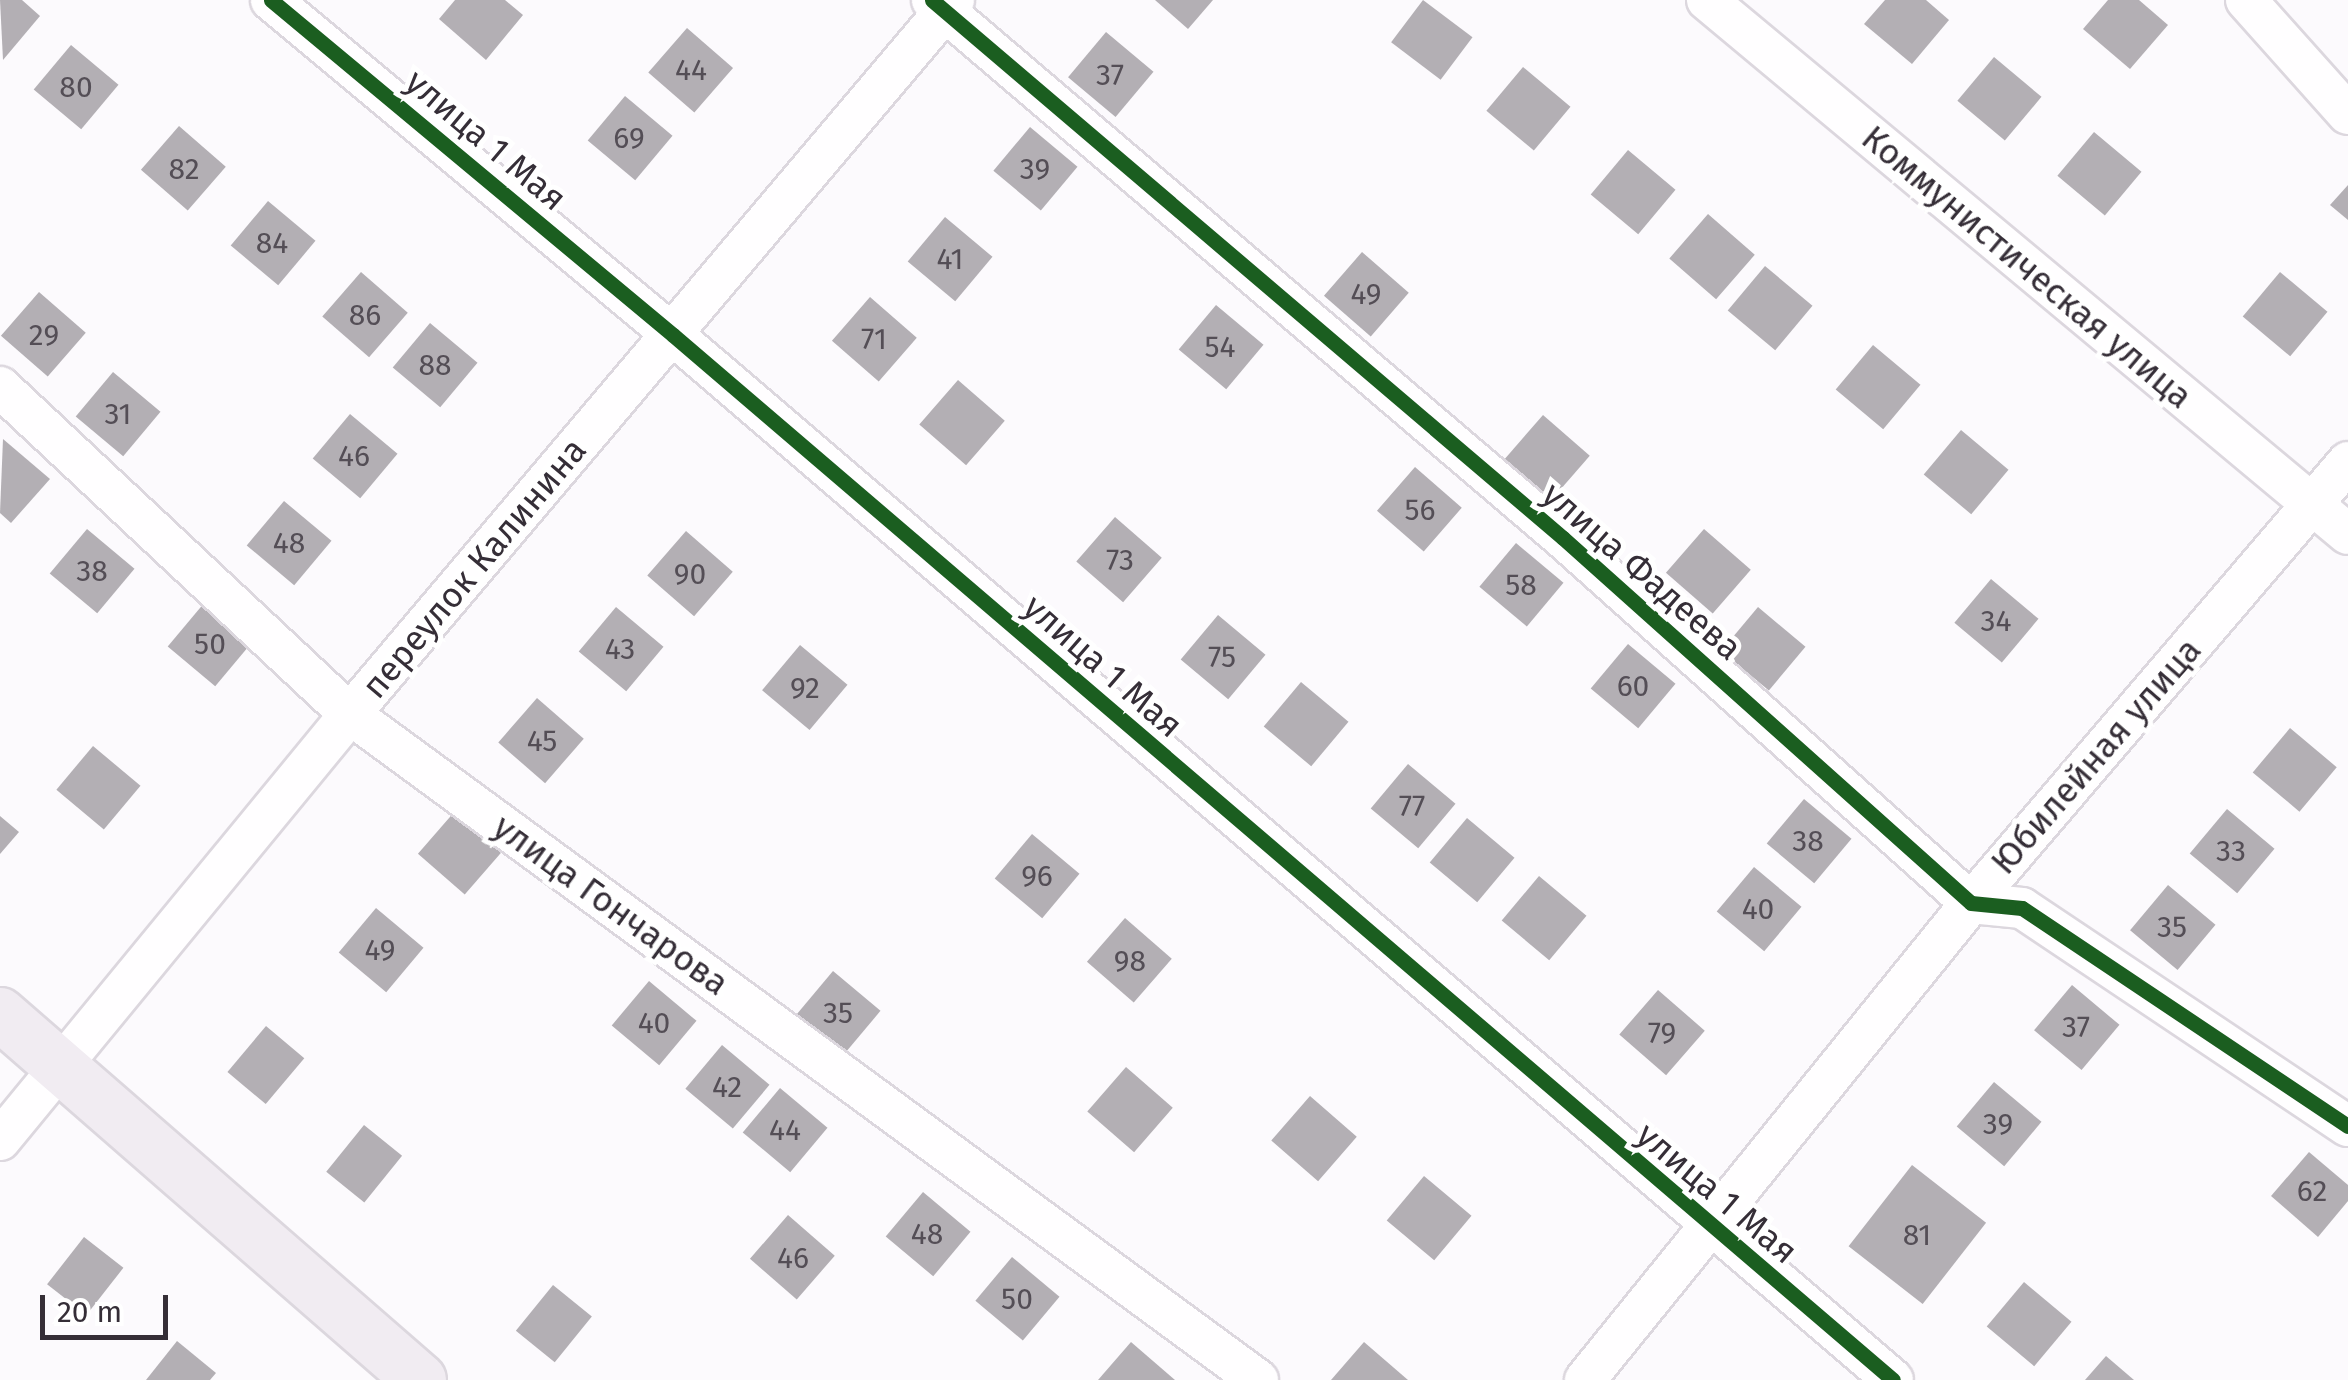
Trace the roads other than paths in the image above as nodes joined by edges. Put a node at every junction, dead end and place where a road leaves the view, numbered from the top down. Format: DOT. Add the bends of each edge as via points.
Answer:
graph roads {
  1 [pos="271,0"];
  2 [pos="1707,0"];
  3 [pos="2246,0"];
  4 [pos="943,4"];
  5 [pos="2348,114"];
  6 [pos="673,335"];
  7 [pos="0,387"];
  8 [pos="2348,462"];
  9 [pos="2312,505"];
  10 [pos="2348,534"];
  11 [pos="350,714"];
  12 [pos="1970,902"];
  13 [pos="0,1014"];
  14 [pos="60,1066"];
  15 [pos="2348,1126"];
  16 [pos="0,1140"];
  17 [pos="1710,1228"];
  18 [pos="420,1380"];
  19 [pos="1258,1380"];
  20 [pos="1585,1380"];
  21 [pos="1893,1380"];
  1 -- 6 [label="street, улица 1 Мая"];
  2 -- 9 [label="street, Коммунистическая улица"];
  3 -- 5 [label="street"];
  4 -- 6 [label="street, переулок Калинина"];
  4 -- 12 [label="street, улица Фадеева" via="1564,538"];
  6 -- 11 [label="street, переулок Калинина"];
  6 -- 17 [label="street, улица 1 Мая"];
  7 -- 11 [label="street, улица Гончарова"];
  8 -- 9 [label="street, Юбилейная улица"];
  9 -- 10 [label="street, Коммунистическая улица"];
  9 -- 12 [label="street, Юбилейная улица"];
  11 -- 14 [label="street, переулок Калинина"];
  11 -- 19 [label="street, улица Гончарова"];
  12 -- 15 [label="street" via="2022,908"];
  12 -- 17 [label="street, Юбилейная улица"];
  13 -- 14 [label="main road"];
  14 -- 16 [label="street, переулок Калинина"];
  14 -- 18 [label="main road"];
  17 -- 20 [label="street, Юбилейная улица"];
  17 -- 21 [label="street, улица 1 Мая"];
}
